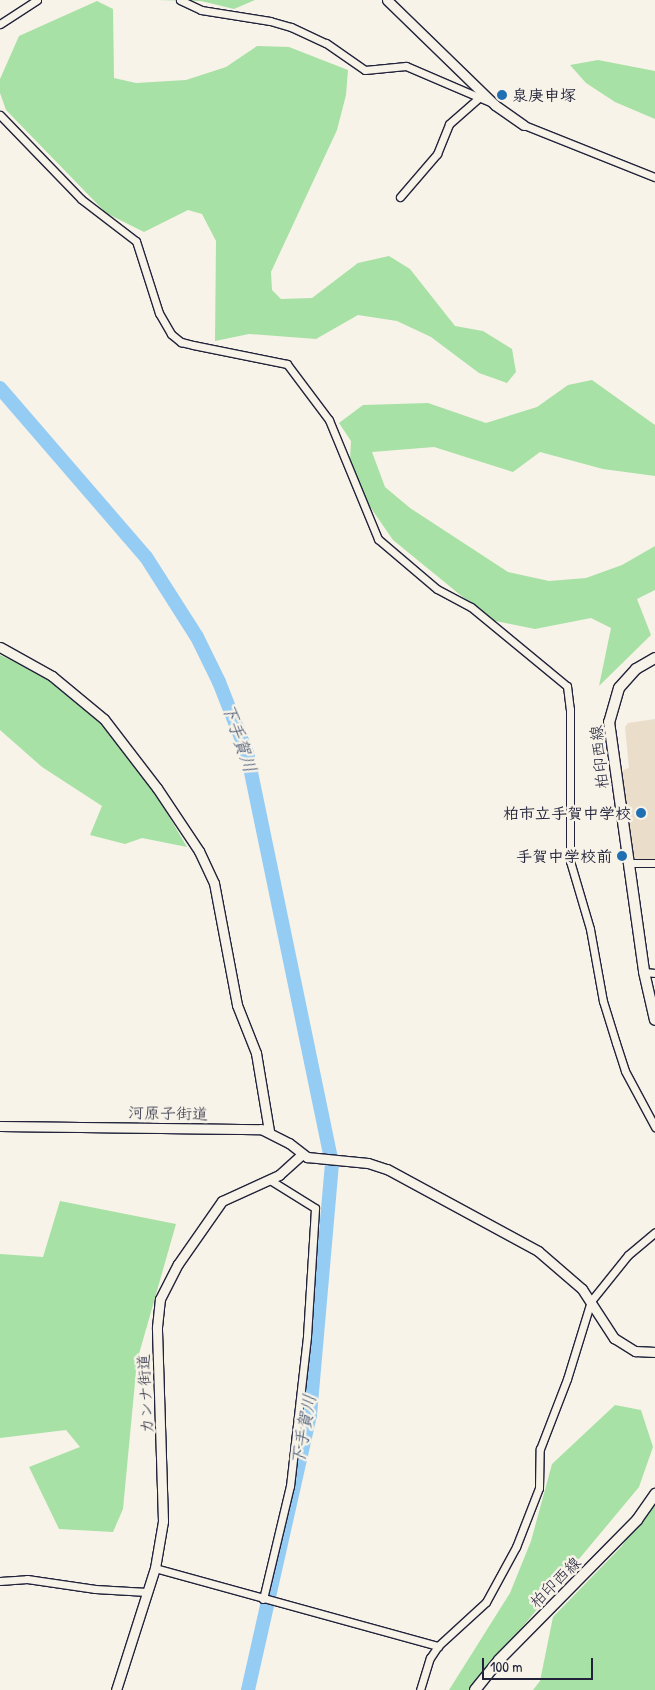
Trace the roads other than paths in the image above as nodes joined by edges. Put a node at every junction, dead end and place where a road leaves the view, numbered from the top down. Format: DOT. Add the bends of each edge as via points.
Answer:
graph roads {
  1 [pos="38,0"];
  2 [pos="180,0"];
  3 [pos="386,0"];
  4 [pos="0,24"];
  5 [pos="482,95"];
  6 [pos="0,115"];
  7 [pos="524,125"];
  8 [pos="655,177"];
  9 [pos="400,197"];
  10 [pos="0,647"];
  11 [pos="655,658"];
  12 [pos="628,863"];
  13 [pos="655,863"];
  14 [pos="644,972"];
  15 [pos="655,972"];
  16 [pos="655,1020"];
  17 [pos="0,1126"];
  18 [pos="655,1127"];
  19 [pos="269,1132"];
  20 [pos="302,1155"];
  21 [pos="270,1180"];
  22 [pos="655,1232"];
  23 [pos="590,1301"];
  24 [pos="655,1352"];
  25 [pos="655,1494"];
  26 [pos="155,1568"];
  27 [pos="0,1581"];
  28 [pos="147,1592"];
  29 [pos="263,1599"];
  30 [pos="438,1646"];
  31 [pos="116,1690"];
  32 [pos="420,1690"];
  33 [pos="475,1690"];
  1 -- 4 [label="street"];
  2 -- 5 [label="street" via="201,10 270,20 326,43 365,70 406,66"];
  3 -- 5 [label="street"];
  5 -- 7 [label="street"];
  5 -- 9 [label="street" via="449,124 437,154"];
  6 -- 18 [label="street" via="81,199 136,241 159,313 171,334 187,343 287,364 329,420 378,539 437,589 471,607 567,686 570,709 570,860 590,929 603,1001 616,1043 626,1071"];
  7 -- 8 [label="street"];
  10 -- 19 [label="street" via="52,676 104,720 157,788 200,851 214,883 237,1005 256,1053"];
  11 -- 12 [label="main road, 柏印西線" via="626,678 610,709 610,738"];
  12 -- 13 [label="street"];
  12 -- 14 [label="main road, 柏印西線"];
  14 -- 15 [label="street"];
  14 -- 16 [label="main road, 柏印西線"];
  17 -- 19 [label="street, 河原子街道"];
  19 -- 20 [label="street"];
  20 -- 21 [label="street, カンナ街道"];
  20 -- 23 [label="street" via="368,1163 408,1178 538,1251 565,1273"];
  21 -- 26 [label="street, カンナ街道" via="222,1201 178,1264 160,1299 157,1327 164,1495"];
  21 -- 29 [label="street" via="315,1208 307,1336 290,1486"];
  22 -- 23 [label="street" via="628,1255"];
  23 -- 24 [label="street" via="614,1338 624,1346 635,1351"];
  23 -- 30 [label="street" via="571,1370 540,1449 539,1488 516,1547 486,1602"];
  25 -- 33 [label="main road, 柏印西線" via="637,1520 499,1660"];
  26 -- 28 [label="street, カンナ街道"];
  26 -- 29 [label="street"];
  27 -- 28 [label="street" via="26,1579 95,1589"];
  28 -- 31 [label="street, カンナ街道"];
  29 -- 30 [label="street"];
  30 -- 32 [label="street" via="425,1669"];
}
